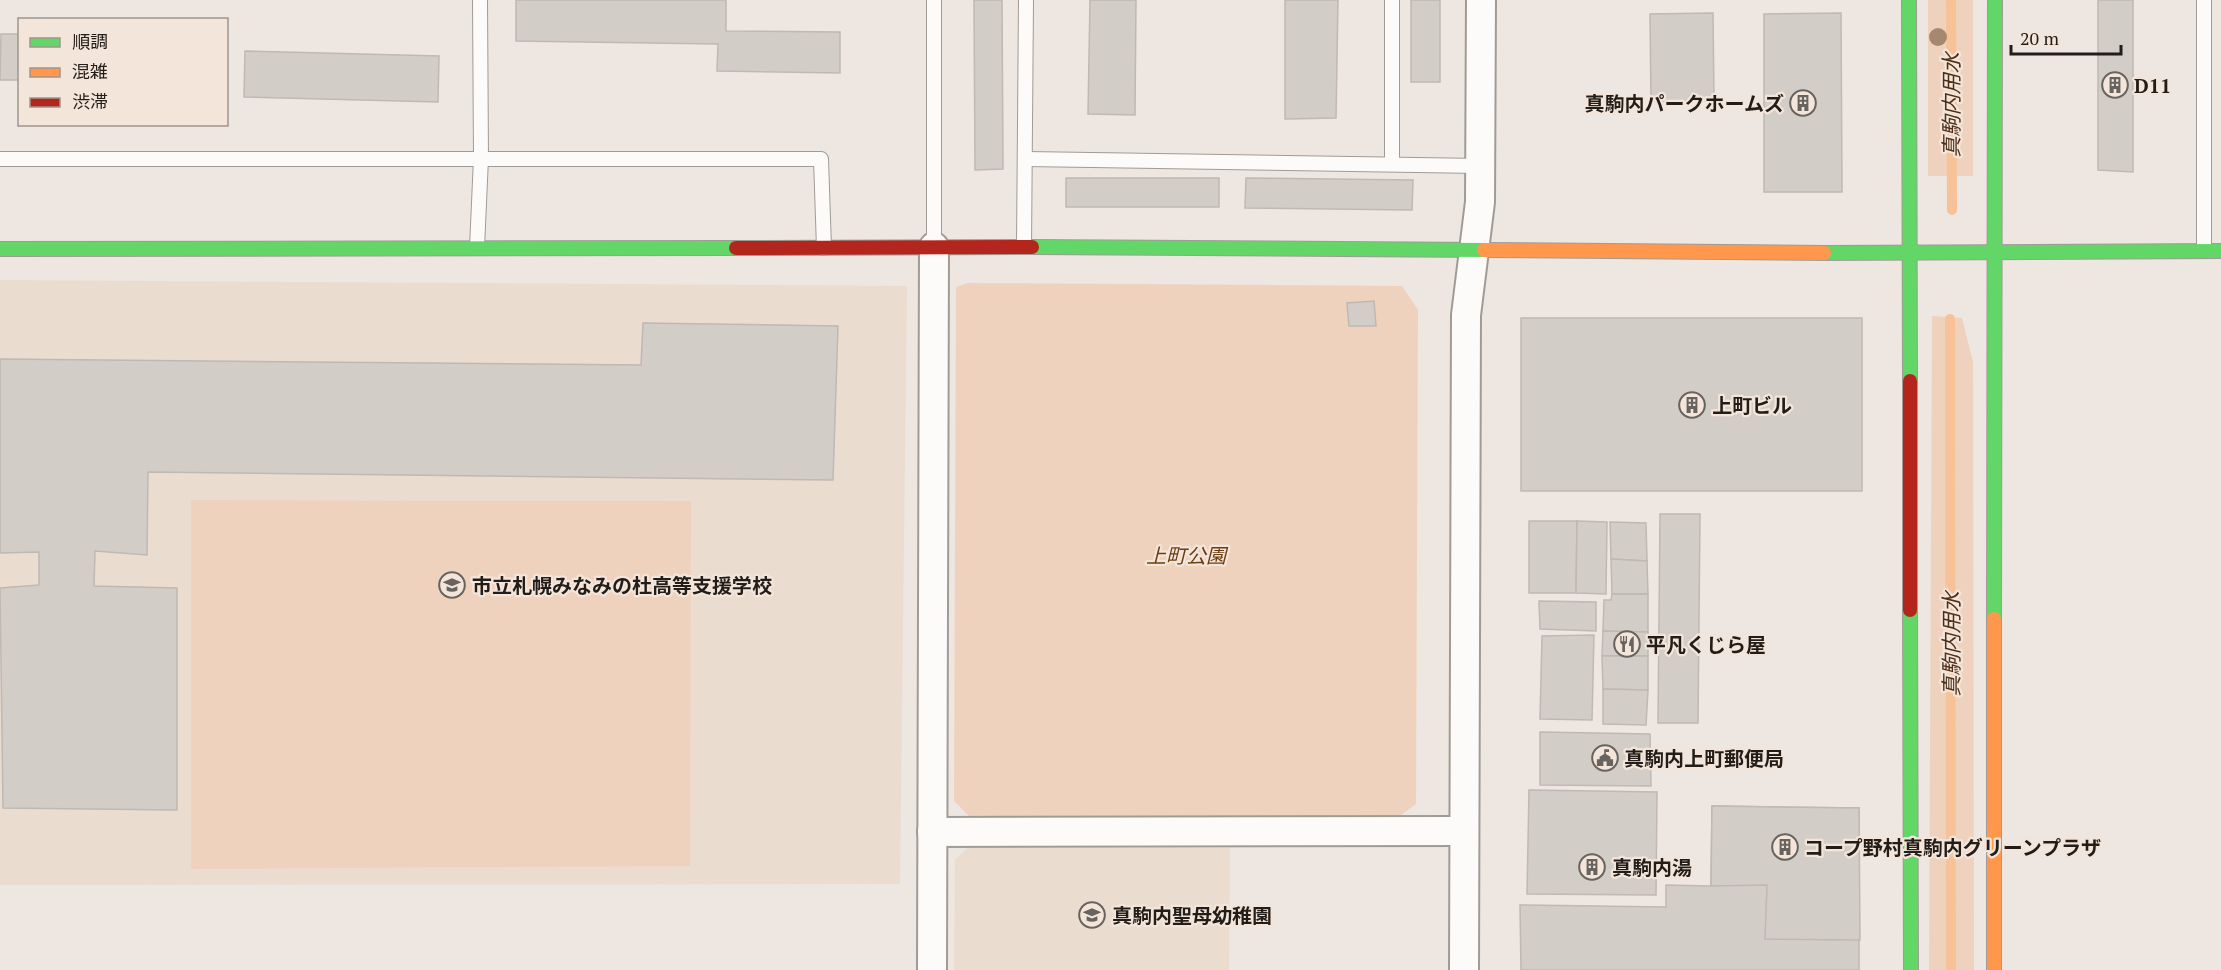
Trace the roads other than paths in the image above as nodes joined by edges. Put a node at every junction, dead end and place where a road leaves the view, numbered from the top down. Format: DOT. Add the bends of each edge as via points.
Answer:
graph roads {
  1 [pos="480,0"];
  2 [pos="934,0"];
  3 [pos="1026,0"];
  4 [pos="1392,0"];
  5 [pos="1481,0"];
  6 [pos="1909,0"];
  7 [pos="1995,0"];
  8 [pos="2204,0"];
  9 [pos="481,158"];
  10 [pos="0,159"];
  11 [pos="1026,159"];
  12 [pos="1392,164"];
  13 [pos="1481,166"];
  14 [pos="1024,247"];
  15 [pos="477,248"];
  16 [pos="824,248"];
  17 [pos="934,248"];
  18 [pos="0,249"];
  19 [pos="1473,251"];
  20 [pos="1994,251"];
  21 [pos="2204,251"];
  22 [pos="2221,251"];
  23 [pos="1909,253"];
  24 [pos="1463,831"];
  25 [pos="932,832"];
  26 [pos="932,970"];
  27 [pos="1464,970"];
  28 [pos="1911,970"];
  29 [pos="1994,970"];
  1 -- 9 [label="lane"];
  2 -- 17 [label="lane"];
  3 -- 11 [label="lane"];
  4 -- 12 [label="lane"];
  5 -- 13 [label="street"];
  6 -- 23 [label="street"];
  7 -- 20 [label="street"];
  8 -- 21 [label="lane"];
  9 -- 10 [label="lane"];
  9 -- 15 [label="lane"];
  9 -- 16 [label="lane" via="821,159"];
  11 -- 12 [label="lane"];
  11 -- 14 [label="lane"];
  12 -- 13 [label="lane"];
  13 -- 19 [label="street"];
  14 -- 17 [label="street"];
  14 -- 19 [label="street"];
  15 -- 16 [label="street"];
  15 -- 18 [label="street"];
  16 -- 17 [label="street"];
  17 -- 25 [label="street"];
  19 -- 23 [label="street"];
  19 -- 24 [label="street" via="1466,315"];
  20 -- 21 [label="street"];
  20 -- 23 [label="street"];
  20 -- 29 [label="street"];
  21 -- 22 [label="street"];
  23 -- 28 [label="street"];
  24 -- 25 [label="street"];
  24 -- 27 [label="street"];
  25 -- 26 [label="street"];
}
